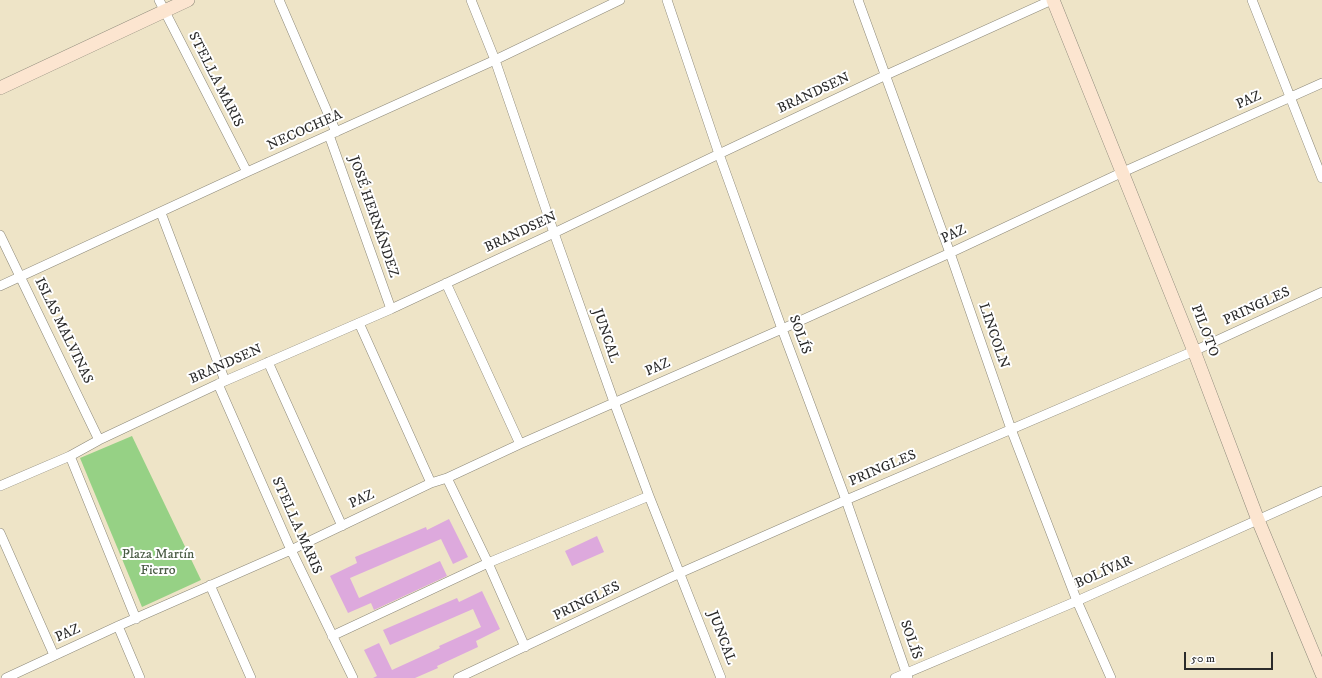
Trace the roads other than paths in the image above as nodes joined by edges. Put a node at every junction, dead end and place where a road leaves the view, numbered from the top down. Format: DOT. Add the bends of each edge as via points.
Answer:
graph roads {
  1 [pos="188,0"];
  2 [pos="279,0"];
  3 [pos="471,0"];
  4 [pos="620,0"];
  5 [pos="667,0"];
  6 [pos="858,0"];
  7 [pos="1053,0"];
  8 [pos="1252,0"];
  9 [pos="162,6"];
  10 [pos="496,60"];
  11 [pos="884,76"];
  12 [pos="1322,83"];
  13 [pos="0,88"];
  14 [pos="1290,98"];
  15 [pos="333,134"];
  16 [pos="719,154"];
  17 [pos="247,172"];
  18 [pos="1123,172"];
  19 [pos="1322,178"];
  20 [pos="161,213"];
  21 [pos="554,233"];
  22 [pos="0,235"];
  23 [pos="950,253"];
  24 [pos="21,276"];
  25 [pos="446,283"];
  26 [pos="0,286"];
  27 [pos="1322,292"];
  28 [pos="390,309"];
  29 [pos="359,323"];
  30 [pos="782,329"];
  31 [pos="1194,351"];
  32 [pos="268,362"];
  33 [pos="221,382"];
  34 [pos="614,402"];
  35 [pos="1011,429"];
  36 [pos="99,440"];
  37 [pos="520,444"];
  38 [pos="70,456"];
  39 [pos="447,478"];
  40 [pos="431,483"];
  41 [pos="0,486"];
  42 [pos="1322,491"];
  43 [pos="649,496"];
  44 [pos="846,500"];
  45 [pos="1258,520"];
  46 [pos="342,526"];
  47 [pos="0,533"];
  48 [pos="291,550"];
  49 [pos="488,563"];
  50 [pos="680,573"];
  51 [pos="210,585"];
  52 [pos="1077,600"];
  53 [pos="136,618"];
  54 [pos="118,626"];
  55 [pos="332,636"];
  56 [pos="525,647"];
  57 [pos="54,656"];
  58 [pos="1322,674"];
  59 [pos="907,676"];
  60 [pos="6,678"];
  61 [pos="140,678"];
  62 [pos="251,678"];
  63 [pos="352,678"];
  64 [pos="458,678"];
  65 [pos="721,678"];
  66 [pos="895,678"];
  67 [pos="1110,678"];
  1 -- 9 [label="main road"];
  2 -- 15 [label="street, JOSÉ HERNÁNDEZ"];
  3 -- 10 [label="street, JUNCAL"];
  4 -- 10 [label="street, NECOCHEA"];
  5 -- 16 [label="street, SOLÍS"];
  6 -- 11 [label="street, LINCOLN"];
  7 -- 11 [label="street, BRANDSEN"];
  7 -- 18 [label="main road, PILOTO"];
  8 -- 14 [label="street"];
  9 -- 13 [label="main road"];
  9 -- 17 [label="street, STELLA MARIS"];
  10 -- 15 [label="street, NECOCHEA"];
  10 -- 21 [label="street, JUNCAL"];
  11 -- 16 [label="street, BRANDSEN"];
  11 -- 23 [label="street, LINCOLN"];
  12 -- 14 [label="street, PAZ"];
  14 -- 18 [label="street, PAZ"];
  14 -- 19 [label="street"];
  15 -- 17 [label="street, NECOCHEA"];
  15 -- 28 [label="street, JOSÉ HERNÁNDEZ"];
  16 -- 21 [label="street, BRANDSEN"];
  16 -- 30 [label="street, SOLÍS"];
  17 -- 20 [label="street, NECOCHEA"];
  18 -- 23 [label="street, PAZ"];
  18 -- 31 [label="main road, PILOTO"];
  20 -- 24 [label="street, NECOCHEA"];
  20 -- 33 [label="street, STELLA MARIS"];
  21 -- 25 [label="street, BRANDSEN"];
  21 -- 34 [label="street, JUNCAL"];
  22 -- 24 [label="street, ISLAS MALVINAS"];
  23 -- 30 [label="street, PAZ"];
  23 -- 35 [label="street, LINCOLN"];
  24 -- 26 [label="street, NECOCHEA"];
  24 -- 36 [label="street, ISLAS MALVINAS"];
  25 -- 28 [label="street, BRANDSEN"];
  25 -- 37 [label="street"];
  27 -- 31 [label="street, PRINGLES"];
  28 -- 29 [label="street, BRANDSEN"];
  29 -- 32 [label="street, BRANDSEN"];
  29 -- 40 [label="street"];
  30 -- 34 [label="street, PAZ"];
  30 -- 44 [label="street, SOLÍS"];
  31 -- 35 [label="street, PRINGLES"];
  31 -- 45 [label="main road, PILOTO"];
  32 -- 33 [label="street, BRANDSEN"];
  32 -- 46 [label="street"];
  33 -- 36 [label="street, BRANDSEN"];
  33 -- 48 [label="street, STELLA MARIS"];
  34 -- 37 [label="street, PAZ"];
  34 -- 43 [label="street, JUNCAL"];
  35 -- 44 [label="street, PRINGLES"];
  35 -- 52 [label="street, LINCOLN"];
  36 -- 38 [label="street, BRANDSEN"];
  37 -- 39 [label="street, PAZ"];
  38 -- 41 [label="street, BRANDSEN"];
  38 -- 53 [label="street"];
  39 -- 40 [label="street, PAZ"];
  39 -- 49 [label="street"];
  40 -- 46 [label="street, PAZ"];
  42 -- 45 [label="street, BOLÍVAR"];
  43 -- 49 [label="street"];
  43 -- 50 [label="street, JUNCAL"];
  44 -- 50 [label="street, PRINGLES"];
  44 -- 59 [label="street, SOLÍS"];
  45 -- 52 [label="street, BOLÍVAR"];
  45 -- 58 [label="main road, PILOTO"];
  46 -- 48 [label="street, PAZ"];
  47 -- 57 [label="street"];
  48 -- 51 [label="street, PAZ"];
  48 -- 55 [label="street, STELLA MARIS"];
  49 -- 55 [label="street"];
  49 -- 56 [label="street"];
  50 -- 56 [label="street, PRINGLES"];
  50 -- 65 [label="street, JUNCAL"];
  51 -- 53 [label="street, PAZ"];
  51 -- 62 [label="street"];
  52 -- 59 [label="street, BOLÍVAR"];
  52 -- 67 [label="street, LINCOLN"];
  53 -- 54 [label="street, PAZ"];
  54 -- 57 [label="street, PAZ"];
  54 -- 61 [label="street"];
  55 -- 63 [label="street, STELLA MARIS"];
  56 -- 64 [label="street, PRINGLES"];
  57 -- 60 [label="street, PAZ"];
  59 -- 66 [label="street, BOLÍVAR"];
}
